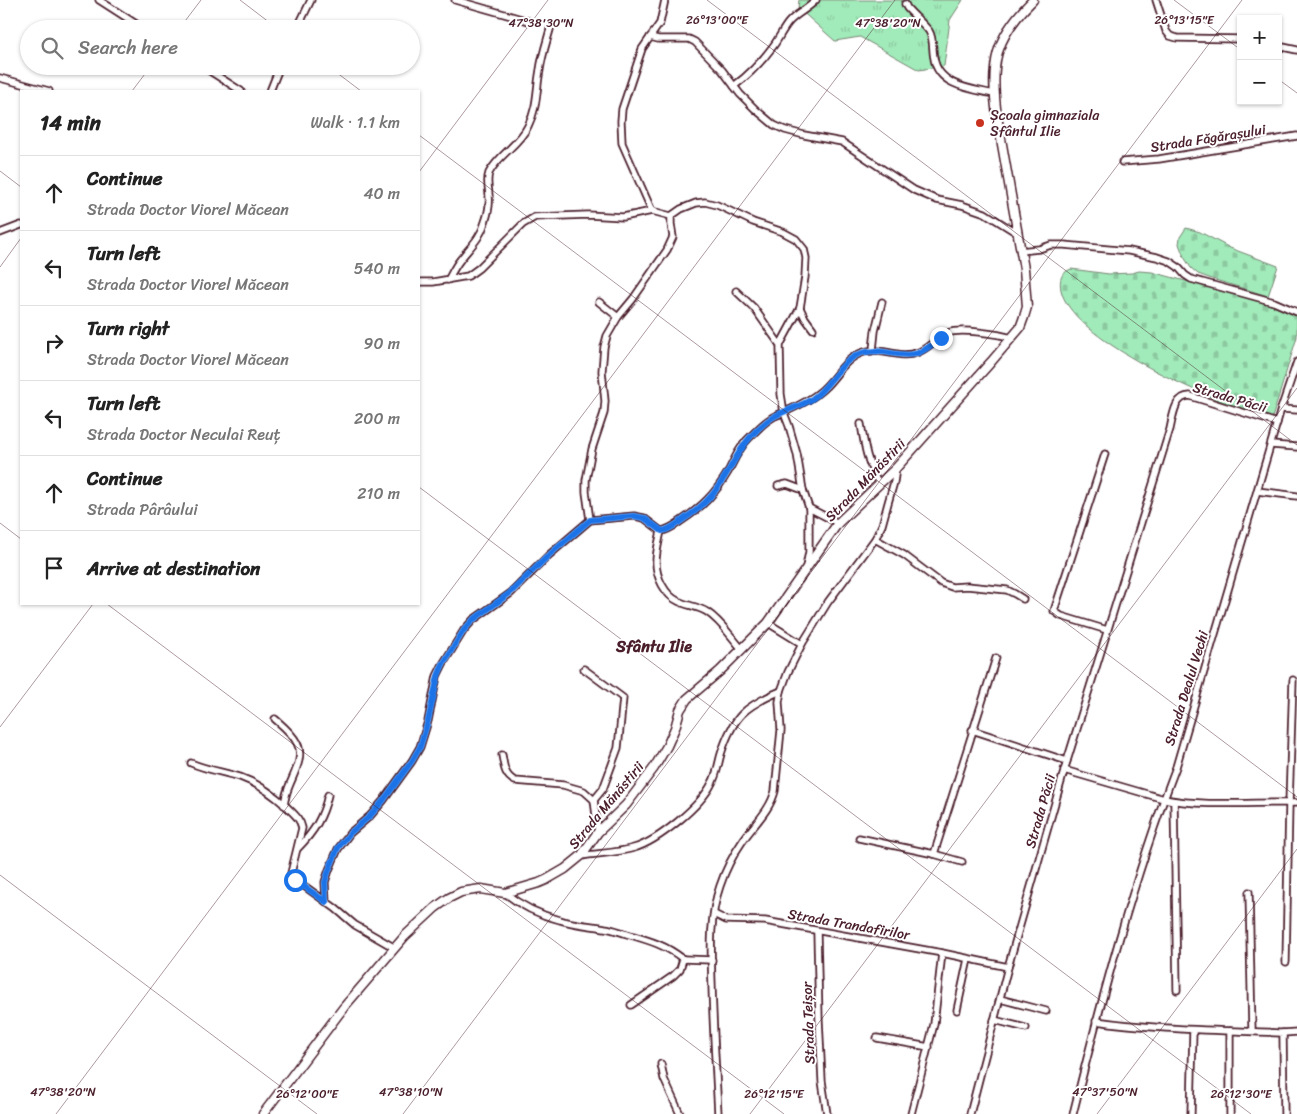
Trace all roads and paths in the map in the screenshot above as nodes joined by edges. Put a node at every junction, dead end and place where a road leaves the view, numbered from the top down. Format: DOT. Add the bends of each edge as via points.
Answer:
graph roads {
  1 [pos="99,0"];
  2 [pos="311,0"];
  3 [pos="455,0"];
  4 [pos="665,0"];
  5 [pos="816,0"];
  6 [pos="1033,0"];
  7 [pos="1156,0"];
  8 [pos="905,4"];
  9 [pos="130,20"];
  10 [pos="301,20"];
  11 [pos="532,22"];
  12 [pos="551,26"];
  13 [pos="650,37"];
  14 [pos="1237,39"];
  15 [pos="1282,47"];
  16 [pos="1297,50"];
  17 [pos="216,75"];
  18 [pos="276,75"];
  19 [pos="0,78"];
  20 [pos="734,86"];
  21 [pos="45,90"];
  22 [pos="239,90"];
  23 [pos="270,90"];
  24 [pos="994,94"];
  25 [pos="1297,136"];
  26 [pos="1122,162"];
  27 [pos="652,211"];
  28 [pos="671,216"];
  29 [pos="20,225"];
  30 [pos="0,233"];
  31 [pos="1017,233"];
  32 [pos="1020,251"];
  33 [pos="448,280"];
  34 [pos="420,282"];
  35 [pos="736,290"];
  36 [pos="599,302"];
  37 [pos="882,302"];
  38 [pos="800,308"];
  39 [pos="1297,312"];
  40 [pos="618,317"];
  41 [pos="813,329"];
  42 [pos="1012,338"];
  43 [pos="780,345"];
  44 [pos="873,350"];
  45 [pos="1297,362"];
  46 [pos="1295,372"];
  47 [pos="1281,409"];
  48 [pos="1297,410"];
  49 [pos="784,413"];
  50 [pos="1277,423"];
  51 [pos="861,424"];
  52 [pos="1271,445"];
  53 [pos="1297,448"];
  54 [pos="1105,454"];
  55 [pos="896,468"];
  56 [pos="879,484"];
  57 [pos="778,486"];
  58 [pos="802,490"];
  59 [pos="1257,491"];
  60 [pos="1297,496"];
  61 [pos="809,508"];
  62 [pos="590,520"];
  63 [pos="838,523"];
  64 [pos="662,531"];
  65 [pos="875,539"];
  66 [pos="806,567"];
  67 [pos="1023,599"];
  68 [pos="768,623"];
  69 [pos="1107,630"];
  70 [pos="802,644"];
  71 [pos="742,649"];
  72 [pos="996,658"];
  73 [pos="584,669"];
  74 [pos="1293,680"];
  75 [pos="781,691"];
  76 [pos="275,719"];
  77 [pos="972,730"];
  78 [pos="502,754"];
  79 [pos="1067,761"];
  80 [pos="191,763"];
  81 [pos="1064,770"];
  82 [pos="328,795"];
  83 [pos="1164,799"];
  84 [pos="594,800"];
  85 [pos="1174,801"];
  86 [pos="1289,803"];
  87 [pos="1297,803"];
  88 [pos="284,805"];
  89 [pos="598,832"];
  90 [pos="859,838"];
  91 [pos="297,849"];
  92 [pos="934,854"];
  93 [pos="581,856"];
  94 [pos="962,862"];
  95 [pos="1249,892"];
  96 [pos="505,893"];
  97 [pos="326,902"];
  98 [pos="714,914"];
  99 [pos="726,920"];
  100 [pos="713,926"];
  101 [pos="817,932"];
  102 [pos="395,948"];
  103 [pos="942,953"];
  104 [pos="683,959"];
  105 [pos="968,959"];
  106 [pos="712,960"];
  107 [pos="1286,962"];
  108 [pos="1008,967"];
  109 [pos="1177,990"];
  110 [pos="1000,999"];
  111 [pos="631,1006"];
  112 [pos="957,1010"];
  113 [pos="1046,1012"];
  114 [pos="994,1020"];
  115 [pos="1096,1021"];
  116 [pos="1026,1028"];
  117 [pos="1193,1030"];
  118 [pos="1230,1031"];
  119 [pos="1252,1031"];
  120 [pos="1297,1032"];
  121 [pos="1283,1033"];
  122 [pos="876,1038"];
  123 [pos="929,1047"];
  124 [pos="661,1064"];
  125 [pos="263,1114"];
  126 [pos="680,1114"];
  127 [pos="718,1114"];
  128 [pos="827,1114"];
  129 [pos="912,1114"];
  130 [pos="970,1114"];
  131 [pos="1073,1114"];
  132 [pos="1191,1114"];
  133 [pos="1230,1114"];
  134 [pos="1284,1114"];
  1 -- 9 [label="street"];
  2 -- 10 [label="street"];
  3 -- 11 [label="street"];
  4 -- 13 [label="street" via="660,24"];
  5 -- 20 [label="street" via="790,21 769,52"];
  6 -- 24 [label="street, Strada Mănăstirii" via="1016,19 1000,46 994,68"];
  7 -- 14 [label="street" via="1170,36"];
  8 -- 24 [label="street" via="929,31 936,68 941,75 951,83"];
  12 -- 33 [label="street" via="534,114 523,136 489,174 490,193 485,224"];
  13 -- 20 [label="street" via="695,42"];
  13 -- 27 [label="street" via="642,49 626,96 621,126 622,143"];
  15 -- 16 [label="street"];
  17 -- 22 [label="street"];
  18 -- 23 [label="street"];
  19 -- 21 [label="street"];
  20 -- 31 [label="street" via="774,125 842,142 914,190 985,213"];
  24 -- 31 [label="street, Strada Mănăstirii"];
  25 -- 26 [label="street, Strada Făgărașului" via="1167,158"];
  27 -- 28 [label="street"];
  27 -- 33 [label="street" via="623,217 535,217 523,224 473,273"];
  28 -- 38 [label="street" via="688,206 705,202 796,239 806,258"];
  28 -- 40 [label="street" via="673,237 667,250"];
  29 -- 30 [label="street"];
  31 -- 32 [label="street, Strada Mănăstirii"];
  32 -- 39 [label="street" via="1064,245 1157,257 1174,264 1199,282 1274,302"];
  32 -- 42 [label="street, Strada Mănăstirii" via="1027,307 1020,328"];
  33 -- 34 [label="street"];
  35 -- 43 [label="street" via="754,308"];
  36 -- 40 [label="street"];
  37 -- 44 [label="street"];
  38 -- 41 [label="street"];
  38 -- 43 [label="street"];
  40 -- 62 [label="street" via="604,347 604,413 586,480"];
  42 -- 44 [label="street" via="958,331 948,333 915,354"];
  42 -- 55 [label="street, Strada Mănăstirii"];
  43 -- 49 [label="street"];
  44 -- 49 [label="street" via="856,355 812,399"];
  45 -- 46 [label="street, Strada Dealul Vechi"];
  46 -- 47 [label="street, Strada Dealul Vechi"];
  47 -- 48 [label="street"];
  47 -- 50 [label="street, Strada Dealul Vechi"];
  49 -- 58 [label="street" via="797,454"];
  49 -- 64 [label="street" via="769,419 747,439 706,503"];
  50 -- 52 [label="street, Strada Dealul Vechi"];
  50 -- 69 [label="street, Strada Păcii" via="1190,396 1180,399"];
  51 -- 56 [label="street" via="865,453"];
  52 -- 53 [label="street"];
  52 -- 59 [label="street, Strada Dealul Vechi"];
  54 -- 69 [label="street" via="1054,611"];
  55 -- 56 [label="street, Strada Mănăstirii"];
  55 -- 65 [label="street" via="882,525"];
  56 -- 63 [label="street, Strada Mănăstirii"];
  57 -- 58 [label="street" via="787,484"];
  58 -- 61 [label="street"];
  59 -- 60 [label="street"];
  59 -- 83 [label="street, Strada Dealul Vechi"];
  61 -- 63 [label="street"];
  61 -- 66 [label="street"];
  62 -- 64 [label="street" via="634,516 644,518"];
  62 -- 97 [label="street" via="510,593 473,620 459,636 438,676 420,747 383,801 338,848 325,882"];
  63 -- 66 [label="street, Strada Mănăstirii"];
  64 -- 71 [label="street" via="656,569 666,591 680,602 711,615"];
  65 -- 67 [label="street" via="904,555 941,584 1007,590"];
  65 -- 70 [label="street"];
  66 -- 68 [label="street, Strada Mănăstirii"];
  68 -- 70 [label="street"];
  68 -- 71 [label="street, Strada Mănăstirii"];
  69 -- 79 [label="street, Strada Păcii"];
  70 -- 75 [label="street"];
  71 -- 89 [label="street, Strada Mănăstirii" via="687,699 654,768 626,805"];
  72 -- 77 [label="street"];
  73 -- 84 [label="street" via="623,698 618,748 603,790"];
  74 -- 86 [label="street"];
  75 -- 93 [label="street" via="755,703 736,721 713,783 690,811 652,841 636,848"];
  75 -- 98 [label="street" via="781,730 773,799 728,868"];
  76 -- 88 [label="street" via="300,748"];
  77 -- 79 [label="street"];
  77 -- 92 [label="street"];
  78 -- 84 [label="street" via="507,776 511,779 563,785 584,791"];
  79 -- 81 [label="street, Strada Păcii"];
  80 -- 88 [label="street" via="255,784"];
  81 -- 83 [label="street"];
  81 -- 108 [label="street, Strada Păcii"];
  82 -- 91 [label="street" via="321,817"];
  83 -- 85 [label="street"];
  83 -- 115 [label="street, Strada Dealul Vechi"];
  84 -- 89 [label="street"];
  85 -- 86 [label="street"];
  85 -- 109 [label="street"];
  86 -- 87 [label="street"];
  86 -- 107 [label="street"];
  88 -- 91 [label="street" via="300,821 302,828"];
  89 -- 93 [label="street, Strada Mănăstirii"];
  90 -- 92 [label="street"];
  91 -- 97 [label="street" via="292,878"];
  92 -- 94 [label="street"];
  93 -- 96 [label="street, Strada Mănăstirii" via="546,880"];
  95 -- 119 [label="street"];
  96 -- 102 [label="street, Strada Mănăstirii" via="481,889 461,892 449,898 414,926"];
  96 -- 104 [label="street, Strada Mănăstirii" via="560,921 608,928 652,941"];
  97 -- 102 [label="street" via="355,925"];
  98 -- 99 [label="street, Strada Trandafirilor"];
  98 -- 100 [label="street"];
  99 -- 100 [label="street, Strada Trandafirilor"];
  99 -- 101 [label="street, Strada Trandafirilor" via="765,921"];
  100 -- 106 [label="street"];
  101 -- 103 [label="street, Strada Trandafirilor"];
  101 -- 128 [label="street, Strada Teișor" via="819,1019"];
  102 -- 125 [label="street, Strada Mănăstirii" via="332,1022"];
  103 -- 105 [label="street, Strada Trandafirilor"];
  103 -- 123 [label="street"];
  104 -- 106 [label="street"];
  104 -- 111 [label="street" via="673,976"];
  105 -- 108 [label="street, Strada Trandafirilor"];
  105 -- 112 [label="street"];
  106 -- 127 [label="street"];
  108 -- 110 [label="street, Strada Păcii"];
  110 -- 113 [label="street"];
  110 -- 114 [label="street, Strada Păcii"];
  114 -- 116 [label="street"];
  114 -- 130 [label="street, Strada Păcii"];
  115 -- 117 [label="street"];
  115 -- 131 [label="street, Strada Dealul Vechi"];
  117 -- 118 [label="street"];
  117 -- 132 [label="street"];
  118 -- 119 [label="street"];
  118 -- 133 [label="street"];
  119 -- 121 [label="street"];
  120 -- 121 [label="street"];
  121 -- 134 [label="street"];
  122 -- 123 [label="street"];
  123 -- 129 [label="street"];
  124 -- 126 [label="street" via="664,1079"];
}
